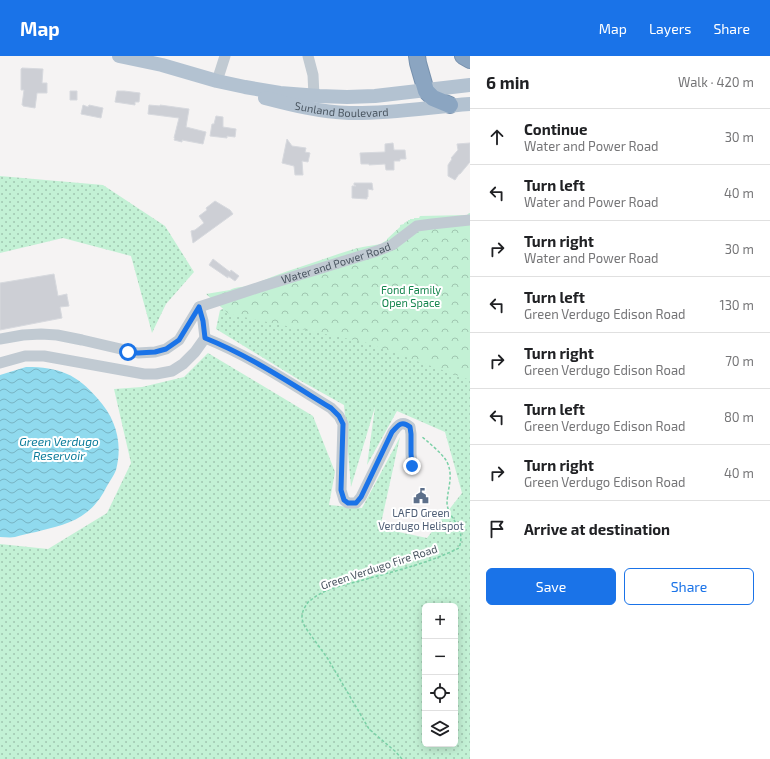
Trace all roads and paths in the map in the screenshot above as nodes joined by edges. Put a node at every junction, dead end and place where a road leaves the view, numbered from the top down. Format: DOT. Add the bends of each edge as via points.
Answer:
graph roads {
  1 [pos="119,56"];
  2 [pos="225,56"];
  3 [pos="308,56"];
  4 [pos="417,56"];
  5 [pos="463,56"];
  6 [pos="470,60"];
  7 [pos="218,81"];
  8 [pos="470,85"];
  9 [pos="426,91"];
  10 [pos="314,96"];
  11 [pos="470,104"];
  12 [pos="450,105"];
  13 [pos="470,220"];
  14 [pos="199,307"];
  15 [pos="205,338"];
  16 [pos="0,339"];
  17 [pos="0,363"];
  18 [pos="410,427"];
  19 [pos="412,466"];
  20 [pos="402,759"];
  1 -- 7 [label="main road, Sunland Boulevard"];
  2 -- 7 [label="street"];
  3 -- 10 [label="street" via="313,75"];
  4 -- 9 [label="highway"];
  5 -- 6 [label="highway"];
  7 -- 10 [label="main road, Sunland Boulevard" via="280,93"];
  7 -- 12 [label="main road, Sunland Boulevard" via="242,92 318,110 376,113"];
  8 -- 9 [label="main road, Sunland Boulevard"];
  9 -- 10 [label="main road, Sunland Boulevard" via="347,97"];
  9 -- 12 [label="highway" via="433,98"];
  11 -- 12 [label="main road, Sunland Boulevard"];
  13 -- 14 [label="street, Water and Power Road" via="417,226 392,245 377,252"];
  14 -- 15 [label="street"];
  14 -- 16 [label="street" via="179,340 166,349 155,352 138,353 57,335 23,335"];
  15 -- 17 [label="street" via="183,364 172,371 156,374 44,356 25,356"];
  15 -- 18 [label="street" via="259,364 331,408 339,416 343,424 341,490 344,500 348,503 356,503 361,497 392,432 402,423"];
  18 -- 19 [label="street"];
  18 -- 20 [label="path, Green Verdugo Fire Road" via="447,461 450,481 447,502 459,528 462,540 459,548 418,564 321,593 309,601 302,613 304,627 328,659 369,729"];
}
